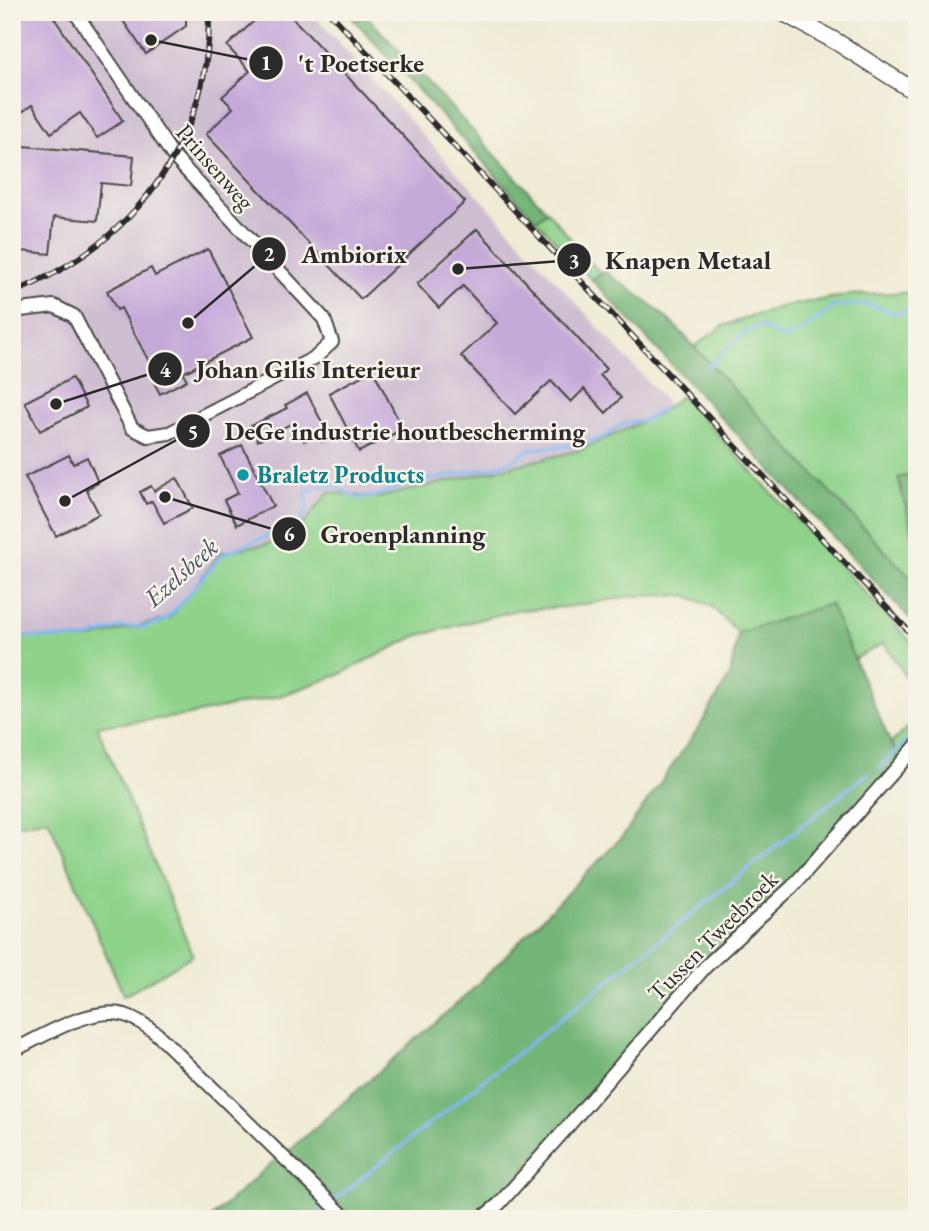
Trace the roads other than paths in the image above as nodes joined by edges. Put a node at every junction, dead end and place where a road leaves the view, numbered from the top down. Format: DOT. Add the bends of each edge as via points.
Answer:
graph roads {
  1 [pos="75,12"];
  2 [pos="782,12"];
  3 [pos="917,93"];
  4 [pos="12,311"];
  5 [pos="917,745"];
  6 [pos="12,1051"];
  7 [pos="346,1219"];
  8 [pos="481,1219"];
  1 -- 4 [label="street, Prinsenweg" via="174,157 324,319 332,342 316,357 194,421 169,433 148,436 132,428 74,316 54,306"];
  2 -- 3 [label="street"];
  5 -- 8 [label="street, Tussen Tweebroek" via="792,887 705,967 527,1173"];
  6 -- 7 [label="street" via="94,1014 123,1014 139,1021 158,1034"];
}
